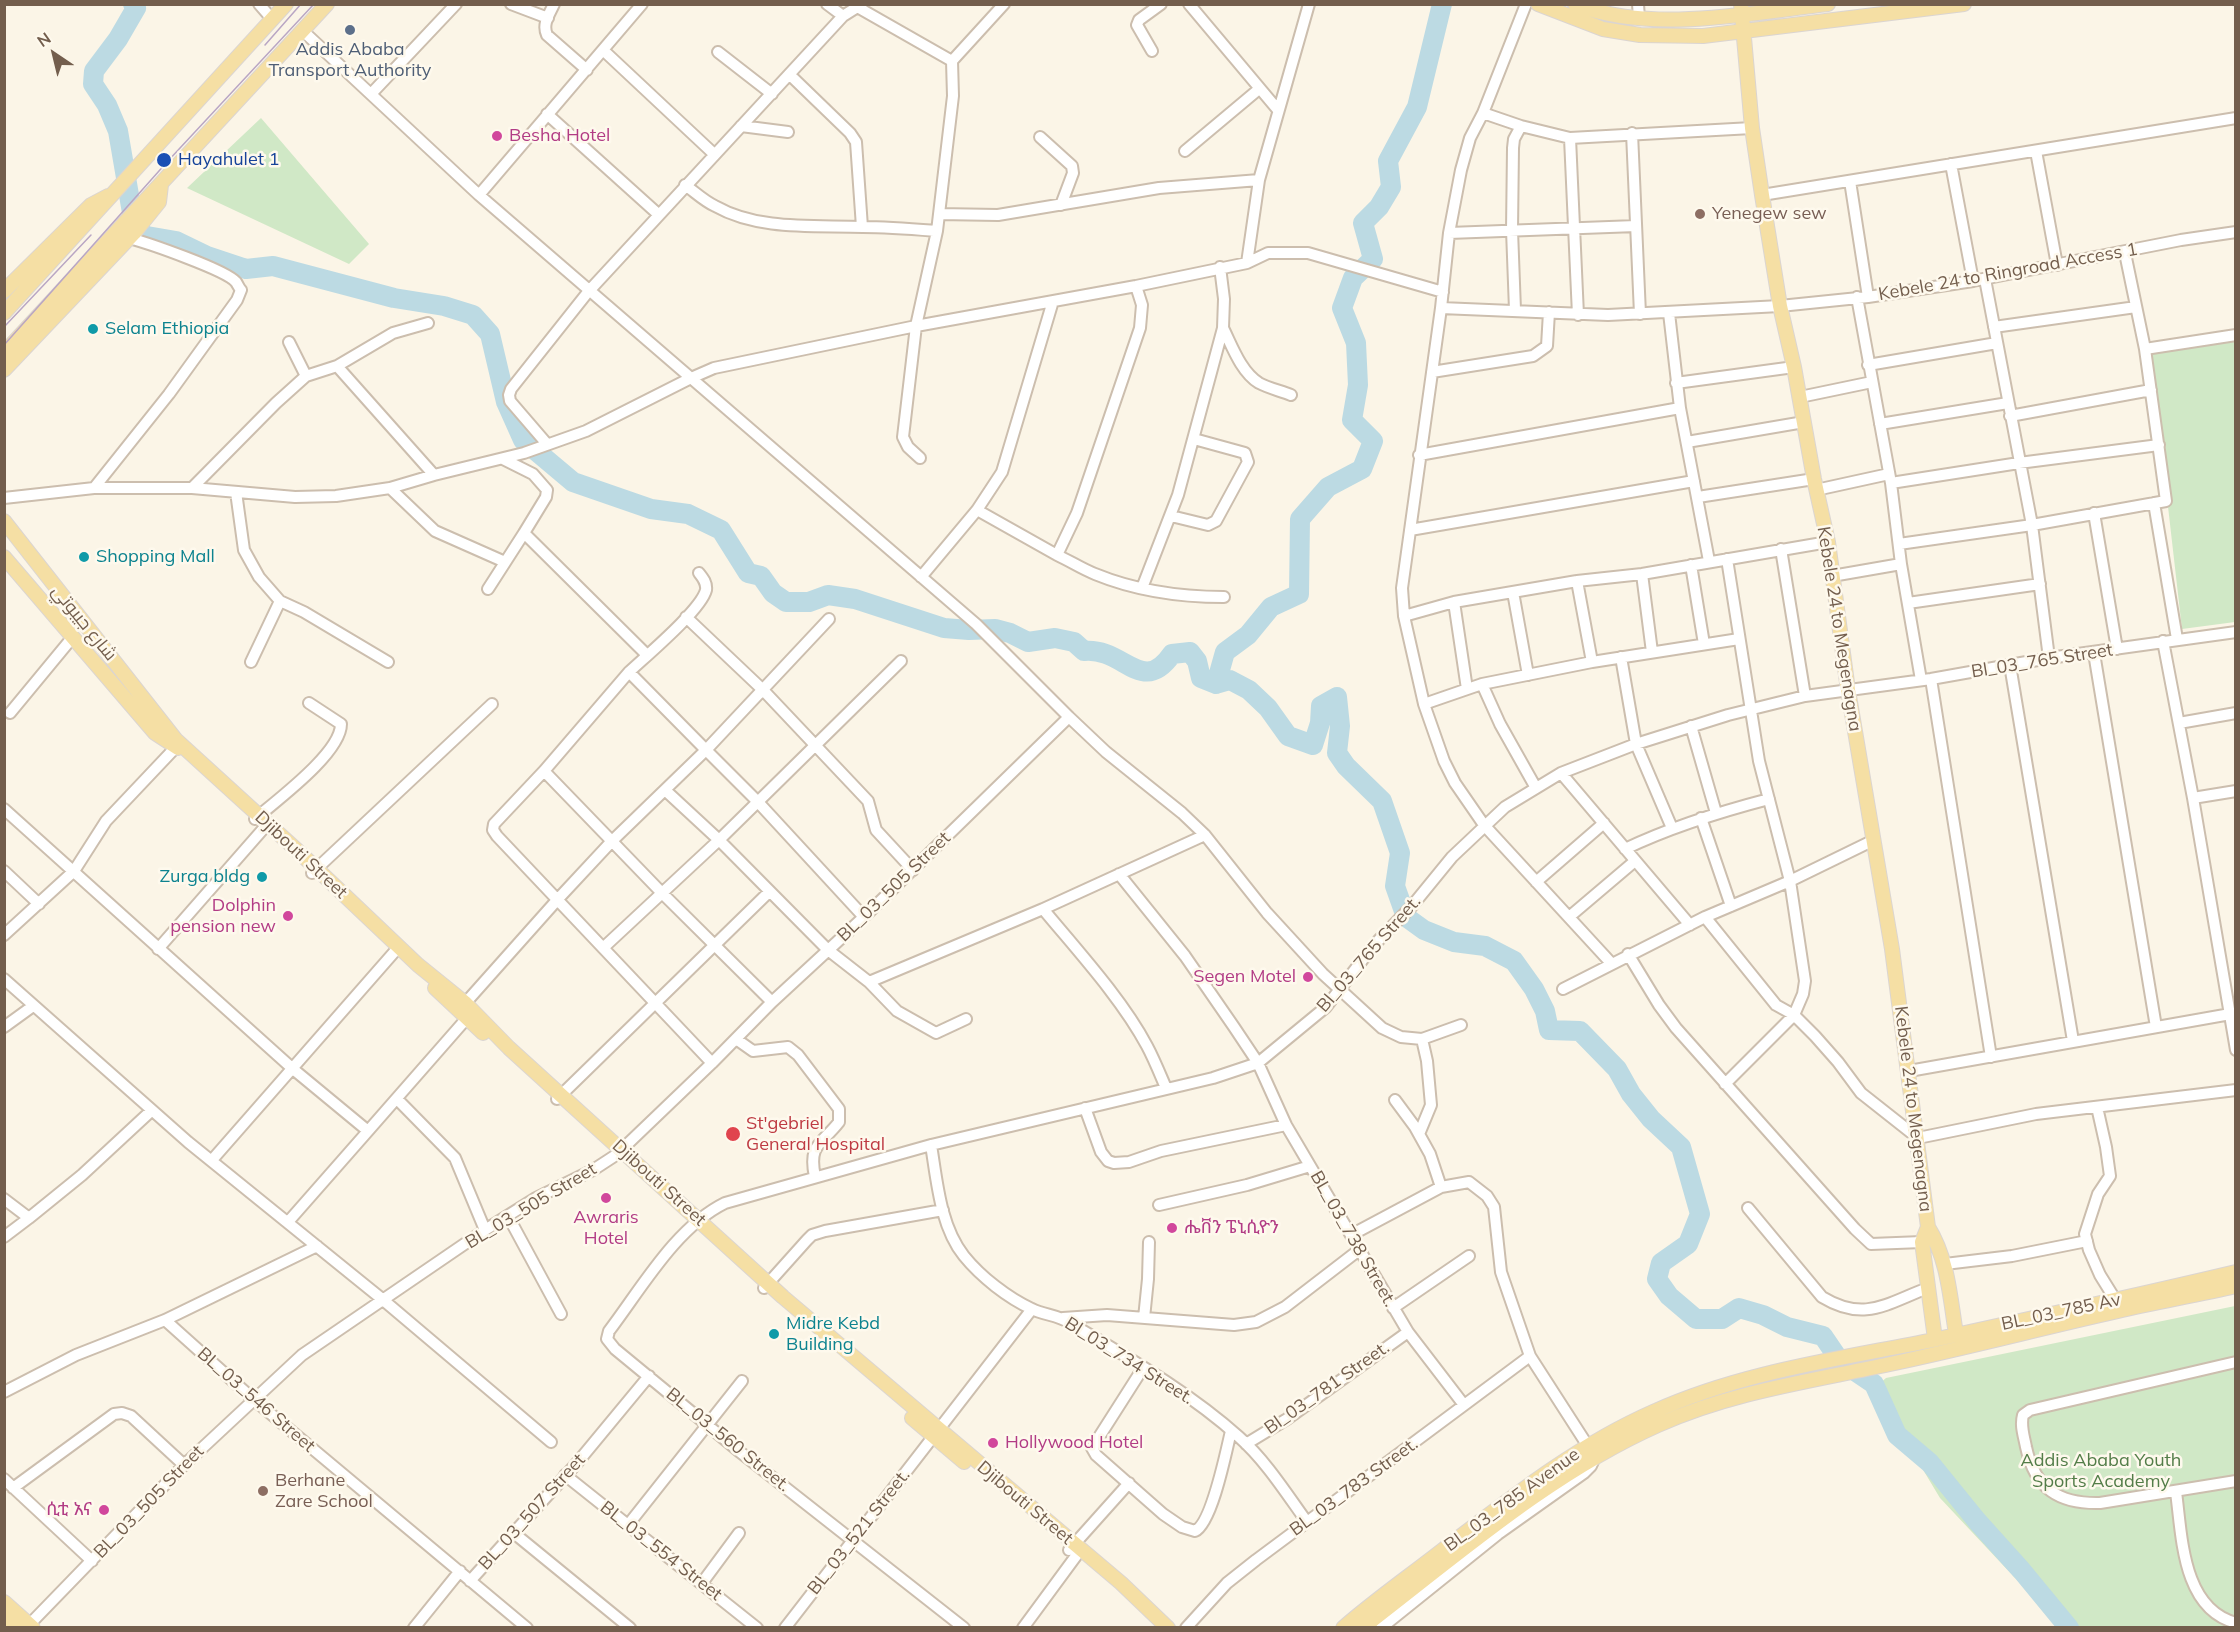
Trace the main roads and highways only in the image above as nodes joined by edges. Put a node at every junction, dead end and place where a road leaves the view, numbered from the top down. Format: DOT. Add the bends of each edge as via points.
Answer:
graph roads {
  1 [pos="286,4"];
  2 [pos="327,4"];
  3 [pos="1538,4"];
  4 [pos="1575,4"];
  5 [pos="1828,4"];
  6 [pos="1964,4"];
  7 [pos="1741,9"];
  8 [pos="1639,11"];
  9 [pos="1744,32"];
  10 [pos="115,192"];
  11 [pos="128,232"];
  12 [pos="4,291"];
  13 [pos="4,313"];
  14 [pos="9,348"];
  15 [pos="4,370"];
  16 [pos="4,522"];
  17 [pos="4,557"];
  18 [pos="165,724"];
  19 [pos="259,821"];
  20 [pos="314,871"];
  21 [pos="463,1010"];
  22 [pos="1928,1227"];
  23 [pos="2235,1272"];
  24 [pos="2235,1286"];
  25 [pos="2118,1305"];
  26 [pos="1956,1334"];
  27 [pos="1935,1339"];
  28 [pos="1887,1349"];
  29 [pos="1844,1373"];
  30 [pos="1591,1451"];
  31 [pos="1073,1550"];
  32 [pos="4,1602"];
  33 [pos="4,1616"];
  34 [pos="26,1627"];
  35 [pos="1158,1628"];
  36 [pos="1168,1628"];
  37 [pos="1343,1628"];
  38 [pos="1362,1628"];
  1 -- 10 [label="main road"];
  2 -- 11 [label="main road" via="161,184 153,201"];
  3 -- 9 [label="main road" via="1603,29 1640,35"];
  4 -- 8 [label="main road" via="1609,14"];
  5 -- 7 [label="main road"];
  6 -- 9 [label="main road"];
  7 -- 8 [label="main road" via="1677,20"];
  7 -- 9 [label="main road, Kebele 24 to Megenagna"];
  9 -- 22 [label="main road, Kebele 24 to Megenagna" via="1762,195 1780,306 1828,542 1909,1071"];
  10 -- 12 [label="main road" via="91,205"];
  10 -- 13 [label="main road"];
  11 -- 14 [label="main road"];
  11 -- 15 [label="main road"];
  16 -- 18 [label="main road, شارع جيبوتي"];
  17 -- 19 [label="main road, Djibouti Street" via="155,733"];
  18 -- 19 [label="main road, Djibouti Street" via="176,740"];
  19 -- 20 [label="main road, Djibouti Street"];
  20 -- 21 [label="main road, Djibouti Street"];
  20 -- 21 [label="main road, Djibouti Street"];
  21 -- 31 [label="main road, Djibouti Street" via="766,1286"];
  22 -- 26 [label="main road" via="1945,1264"];
  22 -- 27 [label="main road" via="1922,1242"];
  23 -- 25 [label="main road, BL_03_785 Av"];
  24 -- 25 [label="main road, BL_03_785 Av"];
  25 -- 26 [label="main road, BL_03_785 Av"];
  25 -- 29 [label="main road, BL_03_785 Av"];
  26 -- 27 [label="main road, BL_03_785 Av"];
  27 -- 28 [label="main road, BL_03_785 Av"];
  28 -- 30 [label="main road, BL_03_785 Avenue" via="1709,1390 1652,1412"];
  29 -- 30 [label="main road, BL_03_785 Avenue" via="1688,1413"];
  30 -- 37 [label="main road, BL_03_785 Avenue" via="1537,1478"];
  30 -- 38 [label="main road, BL_03_785 Avenue"];
  31 -- 35 [label="main road"];
  31 -- 36 [label="main road, Djibouti Street"];
  32 -- 34 [label="main road"];
  33 -- 34 [label="main road"];
}
